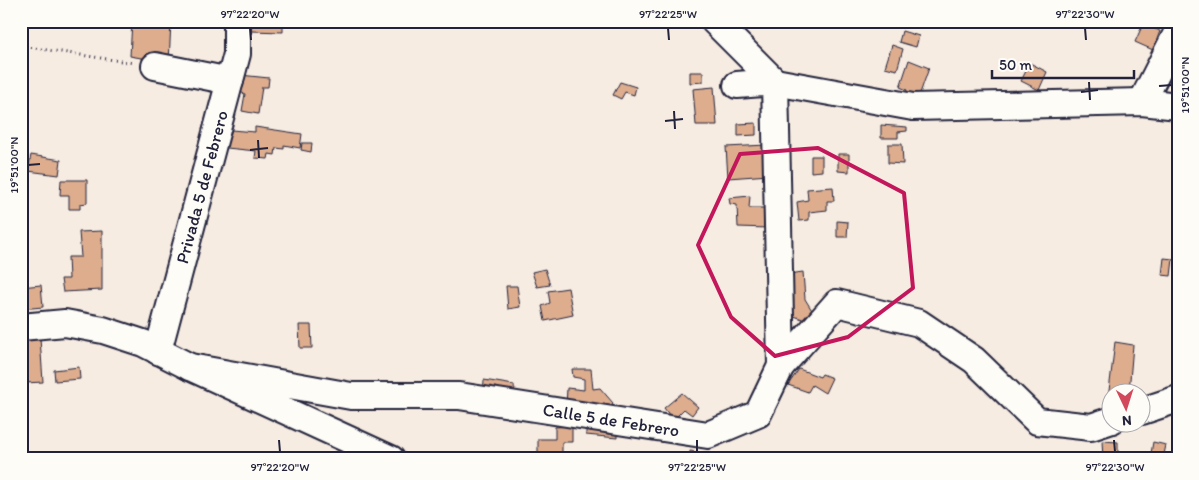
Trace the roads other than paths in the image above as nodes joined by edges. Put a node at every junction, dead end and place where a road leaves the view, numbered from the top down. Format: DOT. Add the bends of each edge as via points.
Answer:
graph roads {
  1 [pos="237,21"];
  2 [pos="714,21"];
  3 [pos="1178,33"];
  4 [pos="155,66"];
  5 [pos="230,81"];
  6 [pos="776,82"];
  7 [pos="737,85"];
  8 [pos="1142,102"];
  9 [pos="1178,106"];
  10 [pos="21,327"];
  11 [pos="158,351"];
  12 [pos="781,366"];
  13 [pos="190,367"];
  14 [pos="1178,400"];
  15 [pos="1152,408"];
  16 [pos="1102,423"];
  17 [pos="391,459"];
  1 -- 5 [label="street, Privada 5 de Febrero" via="238,54"];
  2 -- 6 [label="street"];
  3 -- 8 [label="street"];
  4 -- 5 [label="street"];
  5 -- 11 [label="street, Privada 5 de Febrero"];
  6 -- 7 [label="street"];
  6 -- 8 [label="street" via="913,108"];
  6 -- 12 [label="street"];
  8 -- 9 [label="street"];
  10 -- 11 [label="street, Calle 5 de Febrero" via="65,323 103,330"];
  11 -- 13 [label="street, Calle 5 de Febrero"];
  12 -- 13 [label="street, Calle 5 de Febrero" via="758,414 708,435 459,396 352,396"];
  12 -- 16 [label="street, Calle 5 de Febrero" via="837,303 919,323 974,360 1037,421 1091,427"];
  13 -- 17 [label="street, Calle 5 de Febrero"];
  14 -- 15 [label="street"];
}
